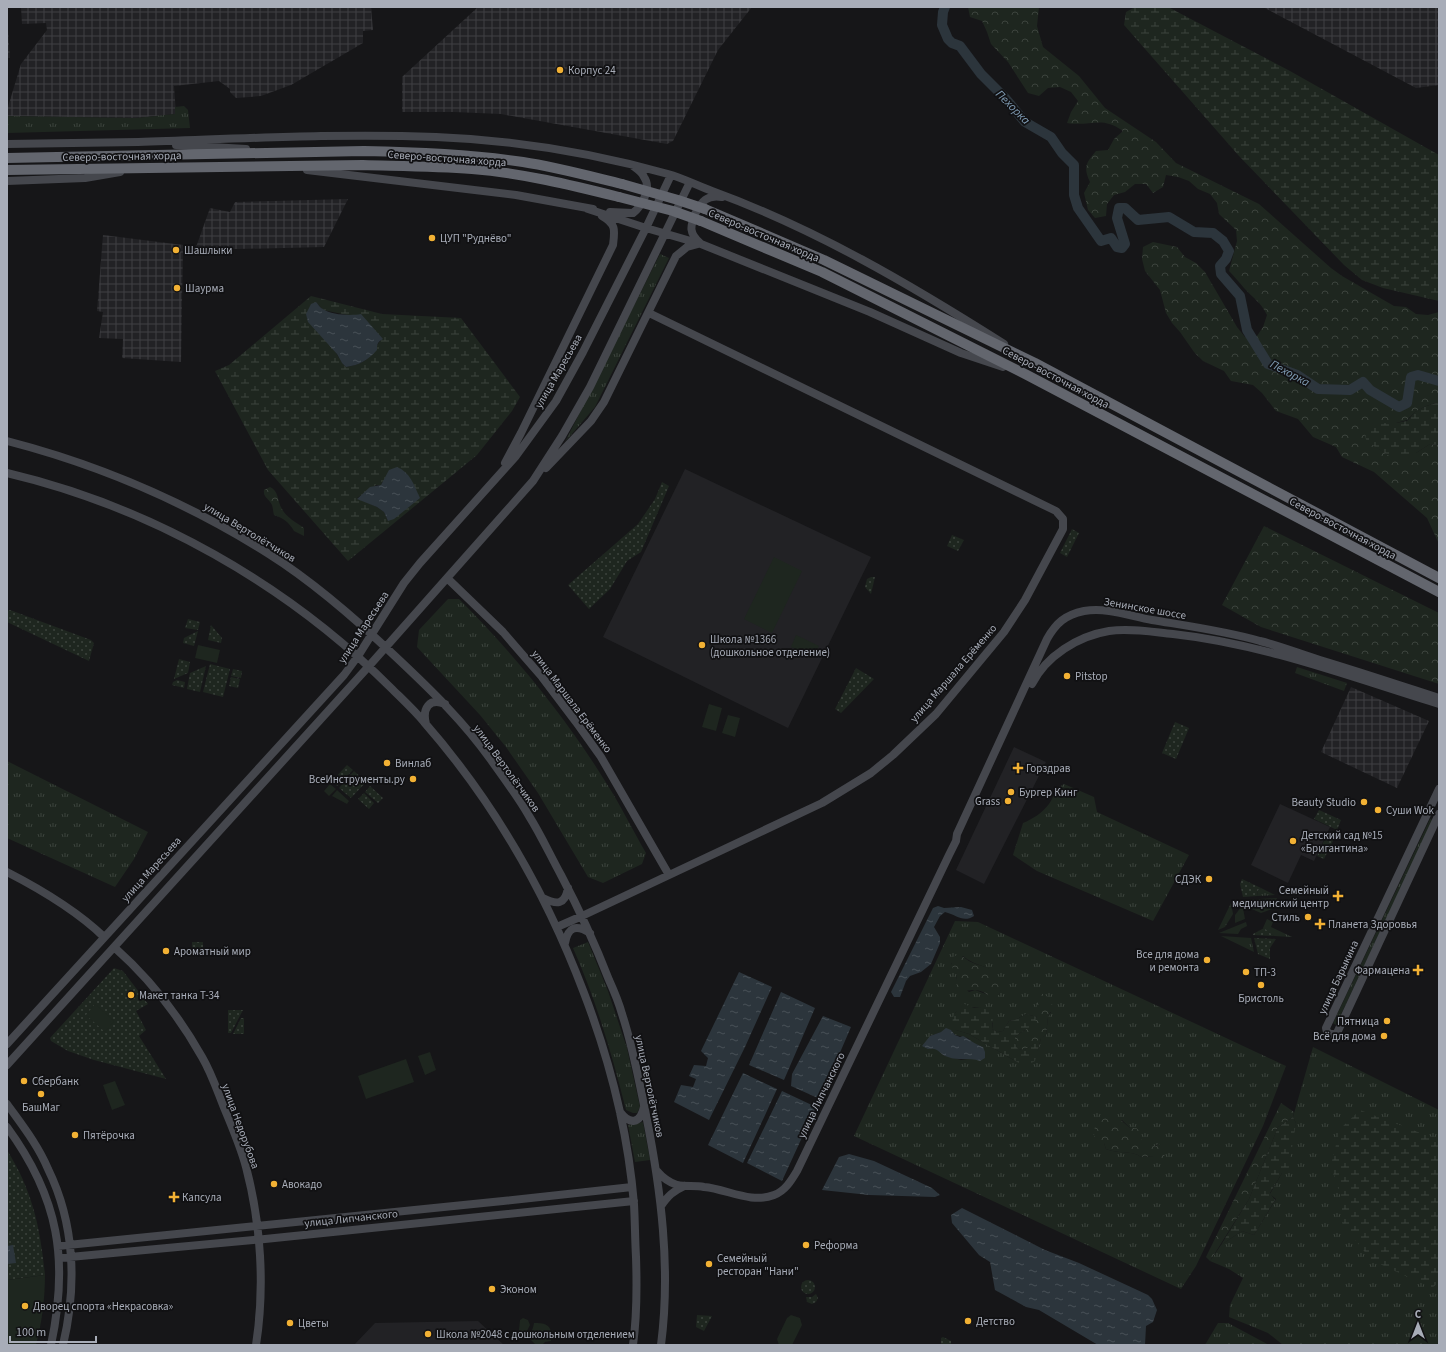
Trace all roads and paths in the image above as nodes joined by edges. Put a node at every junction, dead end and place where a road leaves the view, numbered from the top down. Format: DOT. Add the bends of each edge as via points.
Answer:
graph roads {
  1 [pos="136,142"];
  2 [pos="7,144"];
  3 [pos="296,153"];
  4 [pos="7,158"];
  5 [pos="631,164"];
  6 [pos="262,166"];
  7 [pos="138,168"];
  8 [pos="7,170"];
  9 [pos="671,175"];
  10 [pos="7,181"];
  11 [pos="690,182"];
  12 [pos="734,199"];
  13 [pos="588,209"];
  14 [pos="646,228"];
  15 [pos="665,234"];
  16 [pos="701,244"];
  17 [pos="649,312"];
  18 [pos="1035,364"];
  19 [pos="1027,375"];
  20 [pos="7,441"];
  21 [pos="7,473"];
  22 [pos="498,476"];
  23 [pos="533,481"];
  24 [pos="447,578"];
  25 [pos="1439,578"];
  26 [pos="1439,592"];
  27 [pos="372,634"];
  28 [pos="386,647"];
  29 [pos="358,656"];
  30 [pos="369,666"];
  31 [pos="1439,698"];
  32 [pos="445,704"];
  33 [pos="1439,704"];
  34 [pos="426,724"];
  35 [pos="1439,789"];
  36 [pos="1431,806"];
  37 [pos="1439,810"];
  38 [pos="1439,814"];
  39 [pos="956,841"];
  40 [pos="7,872"];
  41 [pos="669,875"];
  42 [pos="934,886"];
  43 [pos="568,888"];
  44 [pos="543,898"];
  45 [pos="582,916"];
  46 [pos="557,927"];
  47 [pos="590,933"];
  48 [pos="104,937"];
  49 [pos="565,943"];
  50 [pos="114,947"];
  51 [pos="7,1044"];
  52 [pos="7,1064"];
  53 [pos="7,1104"];
  54 [pos="644,1106"];
  55 [pos="619,1111"];
  56 [pos="7,1127"];
  57 [pos="656,1170"];
  58 [pos="685,1186"];
  59 [pos="632,1187"];
  60 [pos="634,1201"];
  61 [pos="661,1206"];
  62 [pos="257,1226"];
  63 [pos="259,1239"];
  64 [pos="70,1244"];
  65 [pos="58,1246"];
  66 [pos="71,1257"];
  67 [pos="59,1258"];
  68 [pos="51,1345"];
  69 [pos="63,1345"];
  70 [pos="256,1345"];
  71 [pos="633,1345"];
  72 [pos="661,1345"];
  1 -- 2 [label="street"];
  1 -- 3 [label="street"];
  1 -- 5 [label="street" via="283,136 437,137 532,146"];
  3 -- 4 [label="highway, Северо-восточная хорда"];
  3 -- 18 [label="highway, Северо-восточная хорда, bridge" via="413,152 473,156 524,162 622,184 705,209 824,260"];
  5 -- 9 [label="street"];
  5 -- 13 [label="street" via="644,175 647,184 638,209 632,213 622,213"];
  6 -- 7 [label="highway, Северо-восточная хорда"];
  6 -- 13 [label="street" via="475,189"];
  6 -- 19 [label="highway, Северо-восточная хорда, bridge" via="363,165 473,169 544,180 673,211 822,272"];
  7 -- 8 [label="highway, Северо-восточная хорда"];
  7 -- 10 [label="street" via="85,178"];
  9 -- 11 [label="street"];
  9 -- 14 [label="street, улица Маресьева"];
  11 -- 12 [label="street"];
  11 -- 15 [label="street"];
  12 -- 16 [label="street" via="709,197 700,204 691,223 691,230"];
  12 -- 18 [label="street" via="797,226 879,268 940,303"];
  13 -- 14 [label="street"];
  13 -- 22 [label="street" via="609,220 613,225 612,245"];
  14 -- 15 [label="street"];
  14 -- 22 [label="street, улица Маресьева" via="556,401"];
  15 -- 16 [label="street"];
  15 -- 23 [label="street" via="590,387"];
  16 -- 17 [label="street" via="690,246 676,256"];
  16 -- 19 [label="street" via="870,312 961,353"];
  17 -- 23 [label="street" via="604,402 591,421"];
  17 -- 41 [label="street, улица Маршала Ерёменко" via="1056,511 1064,524 1026,600 1004,632 936,714 893,755 871,773 822,802"];
  18 -- 25 [label="highway, Северо-восточная хорда"];
  19 -- 26 [label="highway, Северо-восточная хорда"];
  20 -- 27 [label="street, улица Вертолётчиков" via="102,470 188,507 270,555 328,597"];
  21 -- 29 [label="street" via="92,498 180,535 256,579"];
  22 -- 27 [label="street, улица Маресьева" via="416,568"];
  23 -- 24 [label="street"];
  24 -- 28 [label="street"];
  24 -- 41 [label="street, улица Маршала Ерёменко" via="503,632 576,722 601,757"];
  27 -- 28 [label="street, улица Вертолётчиков"];
  27 -- 29 [label="street, улица Маресьева"];
  28 -- 30 [label="street"];
  28 -- 32 [label="street, улица Вертолётчиков"];
  29 -- 30 [label="street"];
  29 -- 48 [label="street, улица Маресьева" via="344,675"];
  30 -- 34 [label="street"];
  30 -- 50 [label="street"];
  31 -- 39 [label="street, Зенинское шоссе" via="1260,641 1223,632 1117,612 1085,611 1074,614 1056,625 1047,639"];
  32 -- 34 [label="street" via="433,703 426,708"];
  32 -- 43 [label="street, улица Вертолётчиков" via="490,758 530,817"];
  33 -- 39 [label="street, Зенинское шоссе" via="1289,657 1230,643 1139,631 1122,630 1098,634 1084,638 1062,650 1038,673 961,836"];
  34 -- 44 [label="street" via="464,770 511,840"];
  35 -- 36 [label="street, улица Барыкина"];
  36 -- 37 [label="street"];
  36 -- 38 [label="street, улица Барыкина" via="1326,1028 1332,1035 1336,1033"];
  39 -- 42 [label="street, Зенинское шоссе"];
  40 -- 48 [label="street" via="63,904"];
  41 -- 45 [label="street, улица Маршала Ерёменко"];
  42 -- 58 [label="street, улица Липчанского" via="790,1183 775,1195 760,1198 705,1186"];
  43 -- 44 [label="street" via="564,900 557,903"];
  43 -- 45 [label="street, улица Вертолётчиков"];
  44 -- 46 [label="street"];
  45 -- 46 [label="street, улица Маршала Ерёменко"];
  45 -- 47 [label="street, улица Вертолётчиков"];
  46 -- 49 [label="street"];
  47 -- 49 [label="street" via="578,927 566,934"];
  47 -- 54 [label="street, улица Вертолётчиков" via="622,1012 637,1067"];
  48 -- 51 [label="street, улица Маресьева"];
  49 -- 55 [label="street" via="599,1035"];
  50 -- 52 [label="street"];
  50 -- 62 [label="street, улица Недорубова" via="156,990 180,1021 203,1059 246,1167"];
  53 -- 64 [label="street" via="29,1134 48,1168 59,1193"];
  54 -- 55 [label="street" via="642,1116 638,1120 631,1121"];
  54 -- 57 [label="street, улица Вертолётчиков"];
  55 -- 59 [label="street"];
  56 -- 65 [label="street" via="30,1162 42,1187"];
  57 -- 58 [label="street, улица Липчанского" via="668,1181"];
  57 -- 61 [label="street, улица Вертолётчиков"];
  58 -- 61 [label="street" via="670,1194"];
  59 -- 60 [label="street"];
  59 -- 62 [label="street, улица Липчанского"];
  60 -- 63 [label="street, улица Липчанского"];
  60 -- 71 [label="street" via="636,1325"];
  61 -- 72 [label="street, улица Вертолётчиков" via="664,1273"];
  62 -- 63 [label="street, улица Недорубова"];
  62 -- 64 [label="street, улица Липчанского"];
  63 -- 66 [label="street, улица Липчанского"];
  63 -- 70 [label="street, улица Недорубова" via="261,1282"];
  64 -- 65 [label="street, улица Липчанского"];
  64 -- 66 [label="street"];
  65 -- 67 [label="street"];
  66 -- 67 [label="street, улица Липчанского"];
  66 -- 69 [label="street" via="71,1300"];
  67 -- 68 [label="street" via="58,1302"];
}
